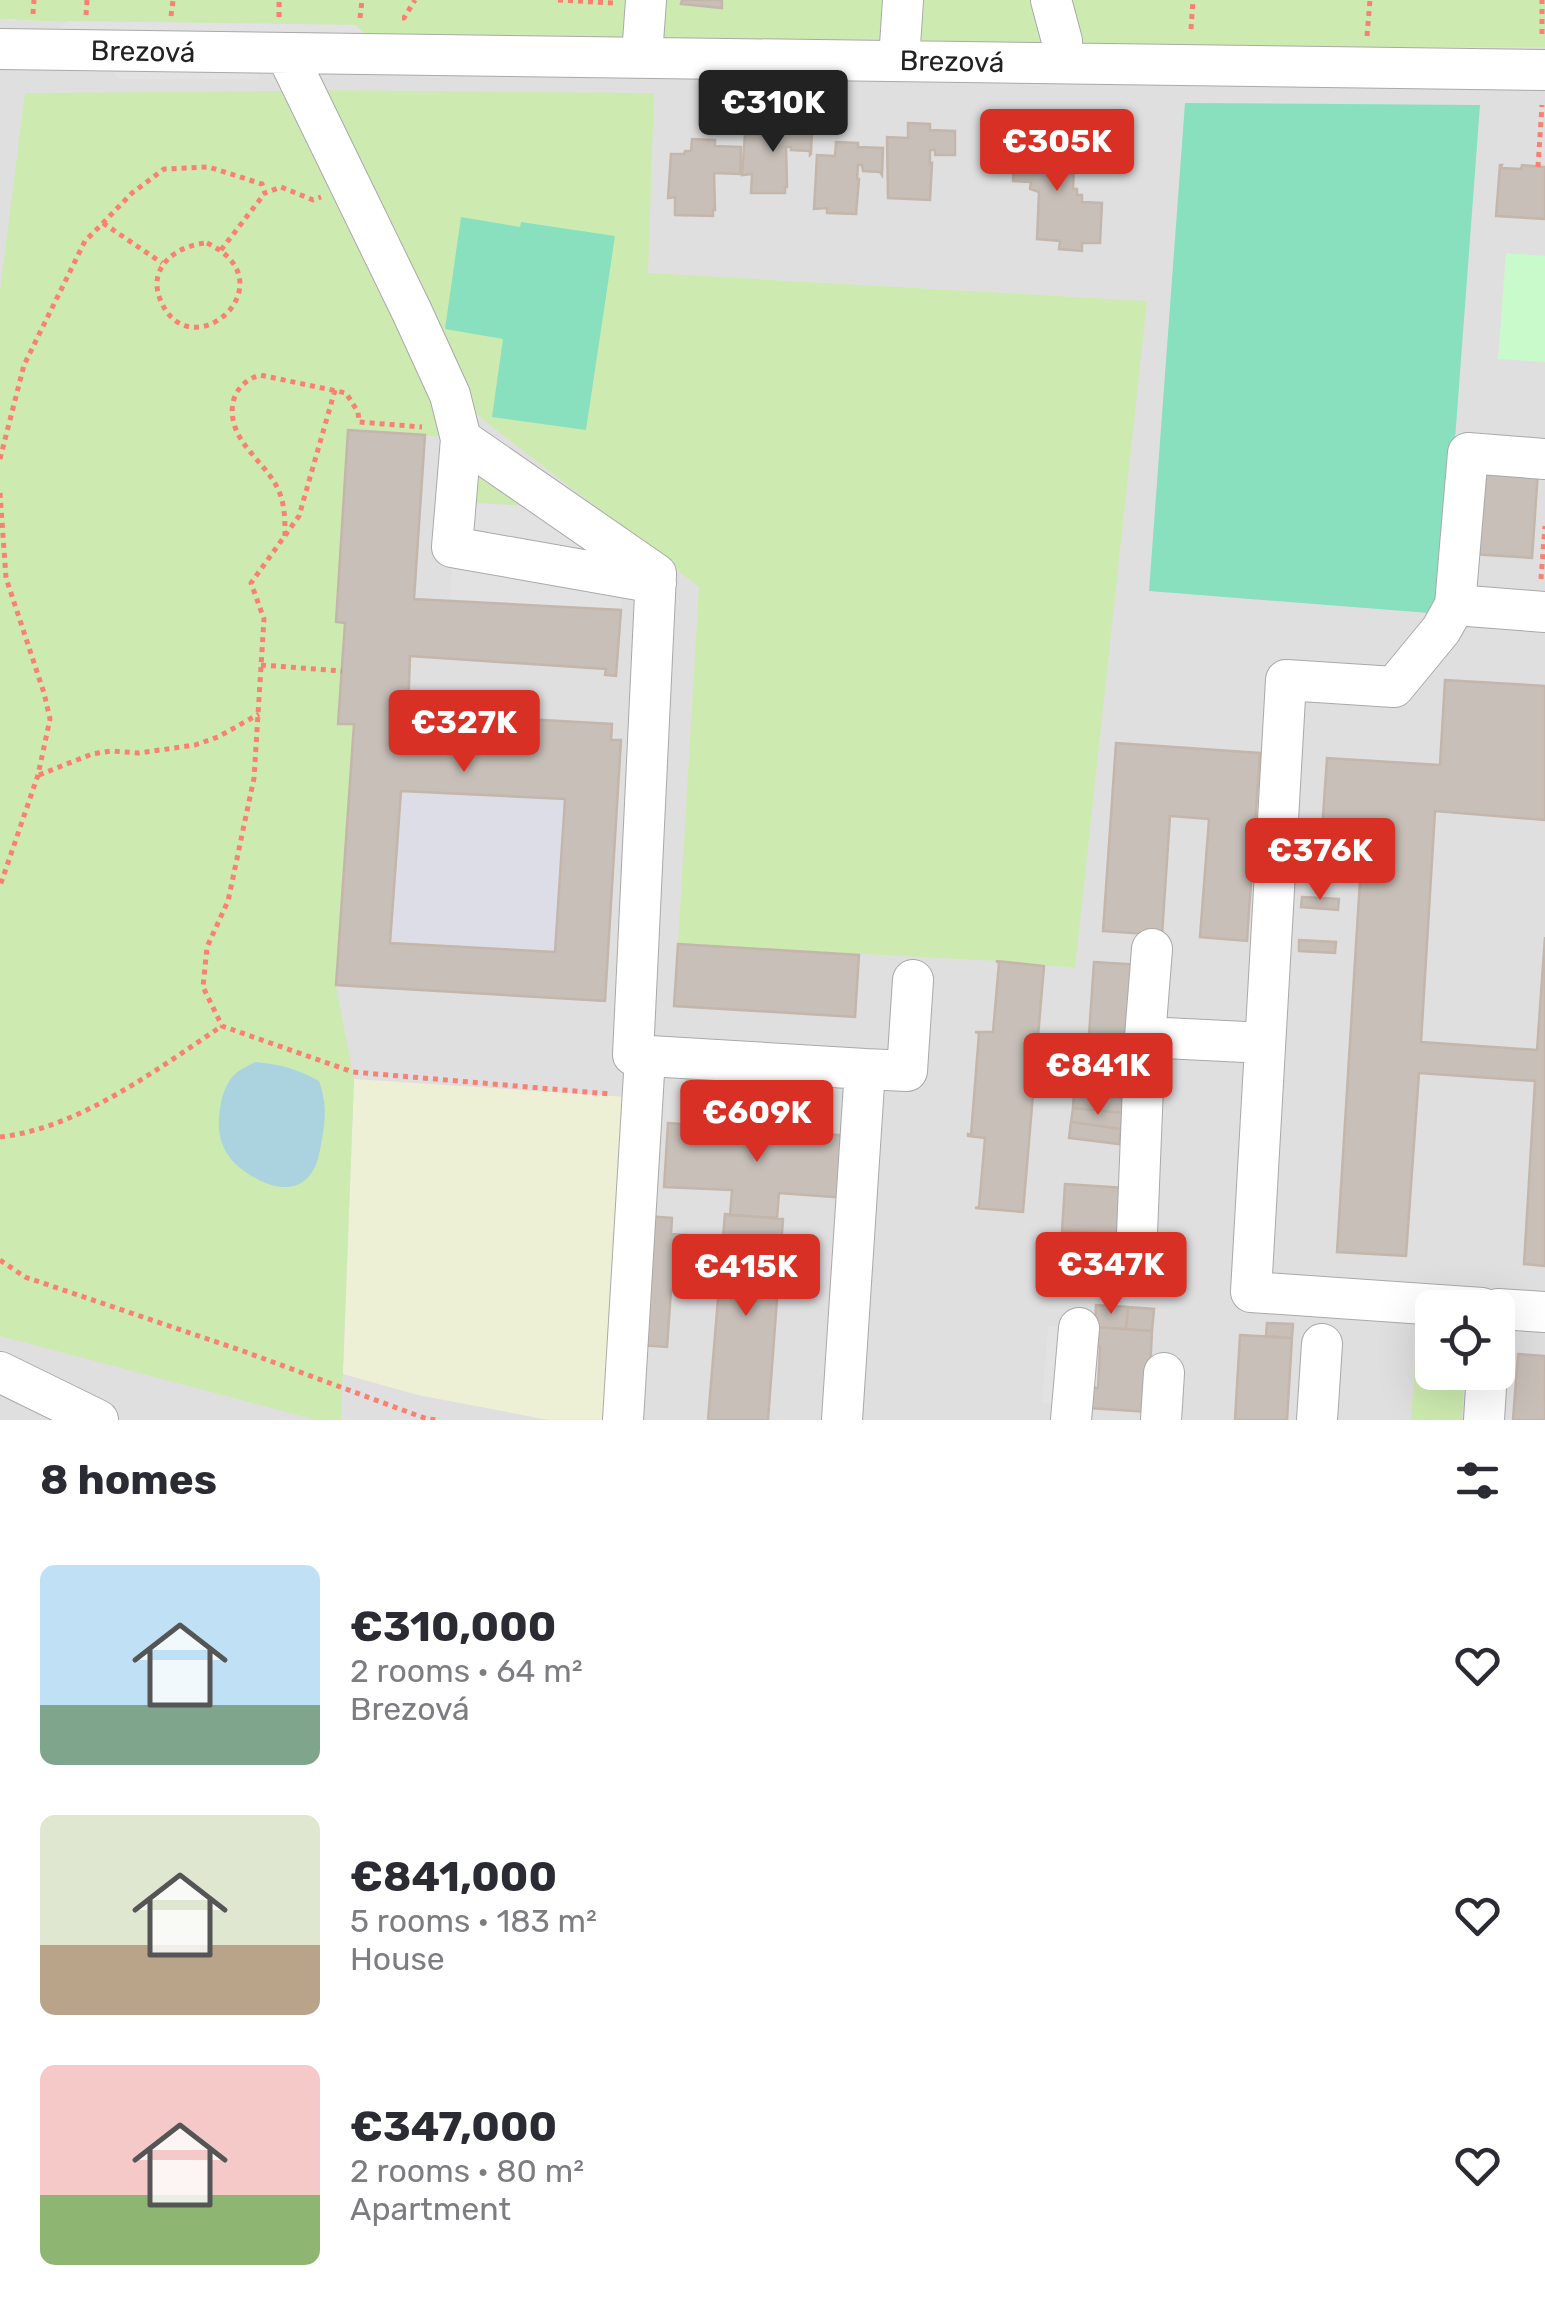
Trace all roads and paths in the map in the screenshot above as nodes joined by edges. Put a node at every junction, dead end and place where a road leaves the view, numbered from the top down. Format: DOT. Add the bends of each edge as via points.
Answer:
graph roads {
  1 [pos="34,0"];
  2 [pos="87,0"];
  3 [pos="172,0"];
  4 [pos="280,0"];
  5 [pos="362,0"];
  6 [pos="558,0"];
  7 [pos="903,0"];
  8 [pos="1051,0"];
  9 [pos="1193,0"];
  10 [pos="1370,0"];
  11 [pos="1542,0"];
  12 [pos="634,2"];
  13 [pos="33,14"];
  14 [pos="86,15"];
  15 [pos="171,16"];
  16 [pos="360,18"];
  17 [pos="282,35"];
  18 [pos="1190,42"];
  19 [pos="1367,44"];
  20 [pos="0,49"];
  21 [pos="642,56"];
  22 [pos="899,60"];
  23 [pos="1061,62"];
  24 [pos="1543,71"];
  25 [pos="1538,166"];
  26 [pos="349,185"];
  27 [pos="265,193"];
  28 [pos="103,223"];
  29 [pos="220,250"];
  30 [pos="164,264"];
  31 [pos="334,390"];
  32 [pos="461,435"];
  33 [pos="0,458"];
  34 [pos="1545,459"];
  35 [pos="0,493"];
  36 [pos="1545,526"];
  37 [pos="285,536"];
  38 [pos="656,584"];
  39 [pos="1455,605"];
  40 [pos="1542,612"];
  41 [pos="261,665"];
  42 [pos="342,671"];
  43 [pos="258,714"];
  44 [pos="38,775"];
  45 [pos="0,886"];
  46 [pos="1152,949"];
  47 [pos="912,980"];
  48 [pos="222,1026"];
  49 [pos="1145,1037"];
  50 [pos="1265,1043"];
  51 [pos="645,1057"];
  52 [pos="864,1069"];
  53 [pos="642,1096"];
  54 [pos="0,1137"];
  55 [pos="1136,1234"];
  56 [pos="0,1260"];
  57 [pos="1415,1303"];
  58 [pos="1515,1309"];
  59 [pos="1545,1312"];
  60 [pos="1079,1328"];
  61 [pos="1322,1344"];
  62 [pos="0,1372"];
  63 [pos="1164,1374"];
  64 [pos="1486,1390"];
  65 [pos="98,1420"];
  66 [pos="439,1420"];
  67 [pos="623,1420"];
  68 [pos="842,1420"];
  69 [pos="1071,1420"];
  70 [pos="1161,1420"];
  71 [pos="1317,1420"];
  72 [pos="1484,1420"];
  1 -- 13 [label="path"];
  2 -- 14 [label="path"];
  3 -- 15 [label="path"];
  4 -- 17 [label="path"];
  5 -- 16 [label="path"];
  6 -- 12 [label="path"];
  7 -- 22 [label="street"];
  8 -- 23 [label="street"];
  9 -- 18 [label="path"];
  10 -- 19 [label="path"];
  11 -- 24 [label="path"];
  12 -- 21 [label="street"];
  17 -- 20 [label="street, Brezová"];
  17 -- 21 [label="street, Brezová"];
  17 -- 26 [label="street"];
  21 -- 22 [label="street, Brezová"];
  22 -- 23 [label="street, Brezová"];
  23 -- 24 [label="street, Brezová"];
  24 -- 25 [label="path"];
  26 -- 27 [label="path" via="314,200 281,187"];
  26 -- 32 [label="street" via="450,395"];
  27 -- 28 [label="path" via="262,184 209,167 164,169"];
  27 -- 29 [label="path"];
  28 -- 30 [label="path"];
  28 -- 33 [label="path" via="85,242 24,364"];
  29 -- 30 [label="path" via="192,244"];
  29 -- 30 [label="path" via="239,276 238,298 205,327 183,325 162,304 157,278"];
  31 -- 32 [label="path" via="354,402 359,422"];
  31 -- 37 [label="path" via="298,516"];
  31 -- 37 [label="path" via="260,375 233,398 238,433 282,495"];
  32 -- 38 [label="street" via="656,574"];
  32 -- 38 [label="street" via="452,546"];
  34 -- 39 [label="street" via="1468,453"];
  35 -- 44 [label="path" via="6,578 50,719"];
  36 -- 40 [label="path"];
  37 -- 41 [label="path" via="251,583 264,619"];
  38 -- 51 [label="street" via="633,1055"];
  39 -- 40 [label="street"];
  39 -- 50 [label="street" via="1394,686 1286,680"];
  41 -- 42 [label="path"];
  41 -- 43 [label="path"];
  43 -- 44 [label="path" via="194,745 92,754"];
  43 -- 48 [label="path" via="254,778 228,900 207,948 204,988"];
  44 -- 45 [label="path"];
  46 -- 49 [label="street"];
  47 -- 52 [label="street" via="906,1071"];
  48 -- 53 [label="path" via="353,1072"];
  48 -- 54 [label="path" via="115,1097"];
  49 -- 50 [label="street"];
  49 -- 55 [label="street"];
  50 -- 57 [label="street" via="1250,1292"];
  51 -- 52 [label="street"];
  51 -- 53 [label="street"];
  52 -- 68 [label="street"];
  53 -- 67 [label="street"];
  56 -- 66 [label="path" via="25,1277"];
  58 -- 59 [label="street"];
  60 -- 69 [label="street"];
  61 -- 71 [label="street"];
  62 -- 65 [label="street"];
  63 -- 70 [label="street"];
  64 -- 72 [label="street"];
}
